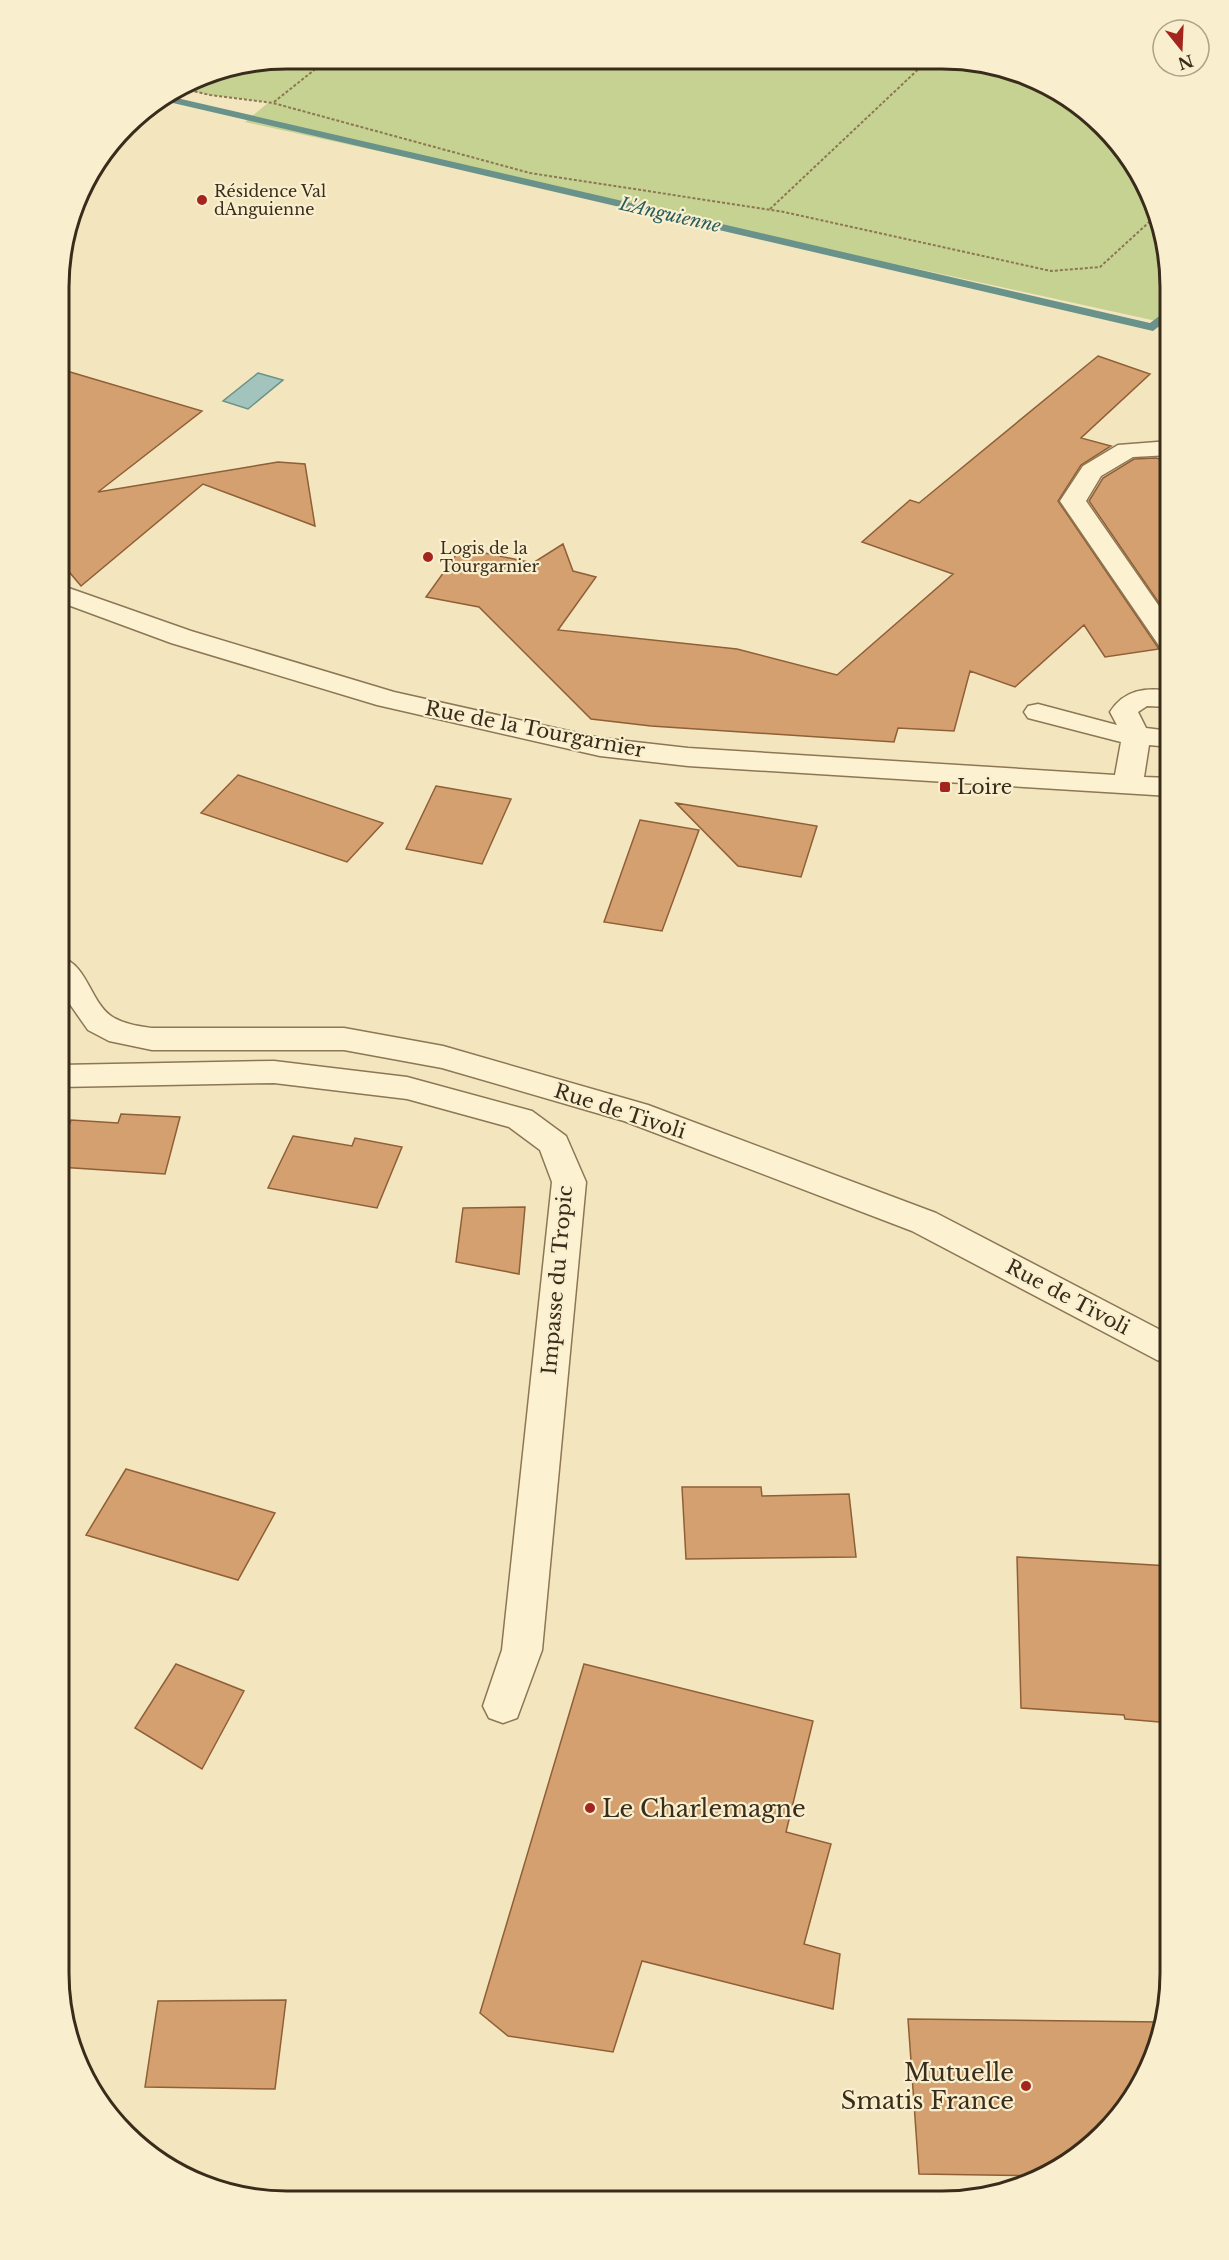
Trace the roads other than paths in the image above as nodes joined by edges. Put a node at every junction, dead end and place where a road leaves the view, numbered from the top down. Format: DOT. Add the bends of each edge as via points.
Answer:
graph roads {
  1 [pos="1160,448"];
  2 [pos="69,596"];
  3 [pos="1160,627"];
  4 [pos="1160,699"];
  5 [pos="1038,712"];
  6 [pos="1136,735"];
  7 [pos="1160,738"];
  8 [pos="1128,784"];
  9 [pos="1160,786"];
  10 [pos="69,980"];
  11 [pos="69,1076"];
  12 [pos="1160,1346"];
  13 [pos="503,1706"];
  1 -- 3 [label="street" via="1126,450 1092,471 1073,501"];
  2 -- 8 [label="street, Rue de la Tourgarnier" via="181,637 387,699 600,747 688,757"];
  4 -- 6 [label="street" via="1142,698 1127,706 1124,712"];
  5 -- 6 [label="street"];
  6 -- 7 [label="street"];
  6 -- 8 [label="street"];
  8 -- 9 [label="street, Rue de la Tourgarnier"];
  10 -- 12 [label="street, Rue de Tivoli" via="99,1023 120,1033 152,1039 344,1039 443,1057 636,1113 924,1222"];
  11 -- 13 [label="street, Impasse du Tropic" via="274,1072 407,1088 520,1119 554,1144 569,1182 522,1650"];
}
